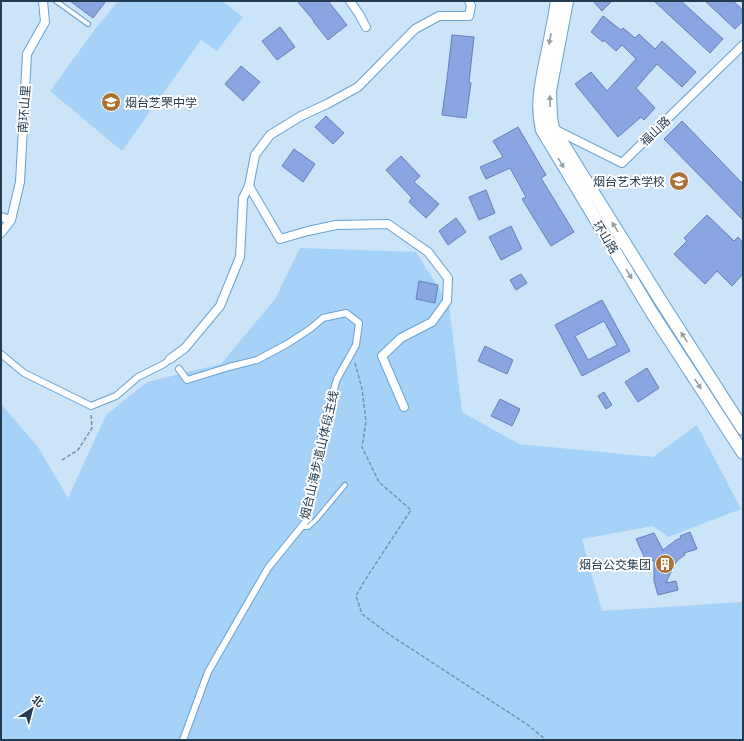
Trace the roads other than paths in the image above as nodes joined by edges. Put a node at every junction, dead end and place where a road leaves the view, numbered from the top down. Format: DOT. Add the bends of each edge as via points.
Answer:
graph roads {
  1 [pos="43,1"];
  2 [pos="56,1"];
  3 [pos="350,1"];
  4 [pos="469,1"];
  5 [pos="557,1"];
  6 [pos="567,1"];
  7 [pos="88,24"];
  8 [pos="366,27"];
  9 [pos="743,45"];
  10 [pos="553,128"];
  11 [pos="249,186"];
  12 [pos="1,217"];
  13 [pos="11,220"];
  14 [pos="1,233"];
  15 [pos="1,354"];
  16 [pos="170,359"];
  17 [pos="179,369"];
  18 [pos="404,407"];
  19 [pos="743,429"];
  20 [pos="743,454"];
  21 [pos="345,485"];
  22 [pos="301,527"];
  23 [pos="183,740"];
  1 -- 13 [label="street, 南环山里" via="45,22 27,54 20,182"];
  2 -- 7 [label="lane"];
  3 -- 8 [label="street"];
  4 -- 11 [label="street" via="469,16 439,16 415,29 358,87 270,135 255,155"];
  5 -- 20 [label="main road, 环山路, one-way" via="540,88 538,108 542,130 652,313"];
  10 -- 6 [label="main road, 环山路, one-way" via="550,91"];
  9 -- 10 [label="street, 福山路" via="622,163"];
  19 -- 10 [label="main road, 环山路, one-way"];
  11 -- 16 [label="street" via="243,198 240,257 220,306 185,348"];
  11 -- 18 [label="street" via="280,239 336,225 388,224 428,252 448,278 447,301 432,322 401,338 382,356"];
  12 -- 13 [label="street"];
  13 -- 14 [label="street"];
  15 -- 16 [label="street" via="24,373 91,406 116,396 138,377"];
  17 -- 22 [label="street, 烟台山海步道山体段主线" via="187,380 257,360 287,344 323,318 346,313 359,324 356,345 337,379 328,408 306,521"];
  21 -- 22 [label="lane" via="315,521 308,527"];
  22 -- 23 [label="street, 烟台山海步道山体段主线" via="268,568 208,672"];
}
